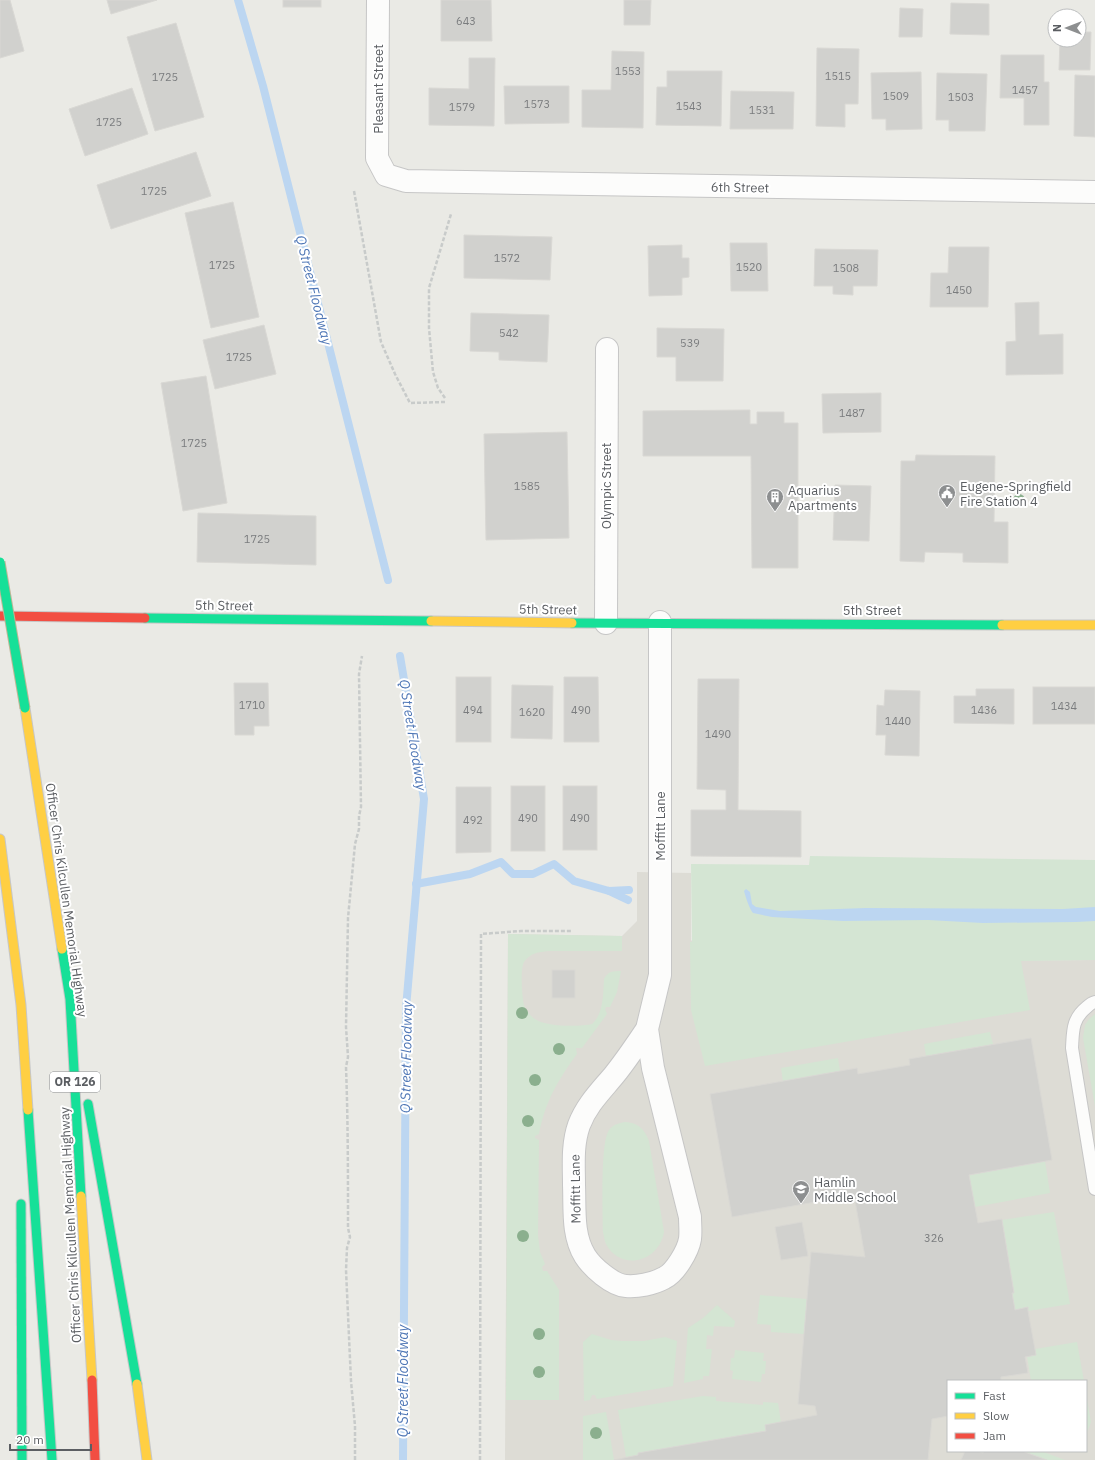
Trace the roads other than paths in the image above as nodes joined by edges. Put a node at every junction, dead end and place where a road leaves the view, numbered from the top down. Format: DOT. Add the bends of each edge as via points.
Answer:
graph roads {
  1 [pos="378,0"];
  2 [pos="386,175"];
  3 [pos="1095,192"];
  4 [pos="607,349"];
  5 [pos="0,562"];
  6 [pos="0,616"];
  7 [pos="660,622"];
  8 [pos="606,623"];
  9 [pos="1095,625"];
  10 [pos="0,839"];
  11 [pos="70,999"];
  12 [pos="1095,1002"];
  13 [pos="21,1005"];
  14 [pos="647,1029"];
  15 [pos="84,1078"];
  16 [pos="86,1094"];
  17 [pos="21,1140"];
  18 [pos="1095,1188"];
  19 [pos="21,1196"];
  20 [pos="22,1460"];
  21 [pos="52,1460"];
  22 [pos="95,1460"];
  23 [pos="147,1460"];
  1 -- 2 [label="street, Pleasant Street" via="377,158"];
  2 -- 3 [label="street, 6th Street" via="406,182"];
  4 -- 8 [label="street, Olympic Street"];
  5 -- 11 [label="main road, Officer Chris Kilcullen Memorial Highway / OR 126, bridge"];
  6 -- 8 [label="main road, 5th Street"];
  7 -- 8 [label="main road, 5th Street"];
  7 -- 9 [label="main road, 5th Street"];
  7 -- 14 [label="street, Moffitt Lane" via="660,975"];
  10 -- 13 [label="main road"];
  11 -- 15 [label="main road"];
  11 -- 22 [label="main road, Officer Chris Kilcullen Memorial Highway / OR 126"];
  12 -- 18 [label="lane" via="1080,1013 1073,1027 1072,1048"];
  13 -- 17 [label="main road"];
  13 -- 21 [label="main road"];
  14 -- 14 [label="street, Moffitt Lane" via="631,1054 587,1108 574,1146 575,1224 578,1240 596,1269 608,1279 624,1286 643,1285 665,1278 675,1269 690,1240 690,1218 653,1068"];
  16 -- 23 [label="main road" via="140,1401"];
  19 -- 20 [label="main road"];
}
